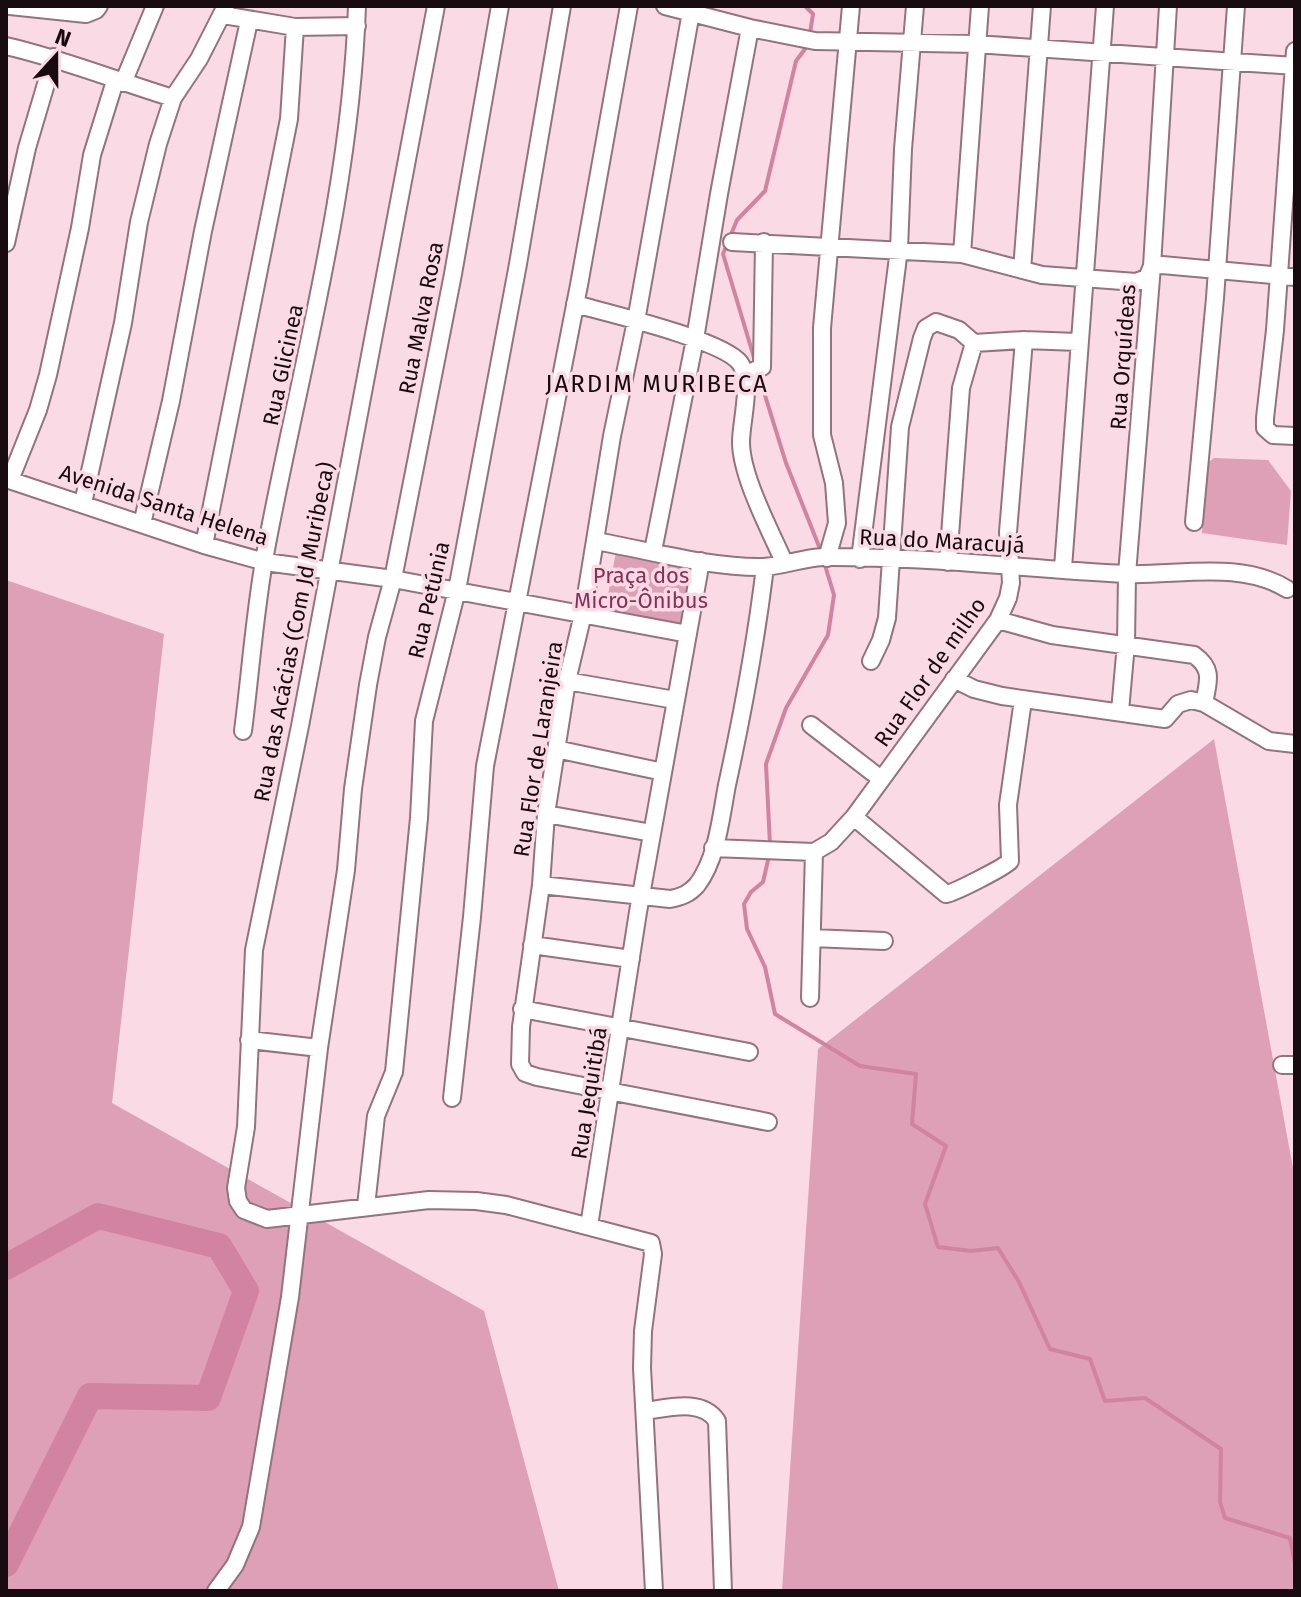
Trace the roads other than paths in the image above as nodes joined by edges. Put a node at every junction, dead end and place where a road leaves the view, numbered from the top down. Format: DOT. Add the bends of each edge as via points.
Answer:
graph roads {
  1 [pos="10,6"];
  2 [pos="99,6"];
  3 [pos="155,6"];
  4 [pos="357,6"];
  5 [pos="436,6"];
  6 [pos="500,6"];
  7 [pos="562,6"];
  8 [pos="629,6"];
  9 [pos="665,6"];
  10 [pos="851,6"];
  11 [pos="915,6"];
  12 [pos="980,6"];
  13 [pos="1042,6"];
  14 [pos="1105,6"];
  15 [pos="1168,6"];
  16 [pos="1236,6"];
  17 [pos="224,10"];
  18 [pos="691,12"];
  19 [pos="249,21"];
  20 [pos="357,26"];
  21 [pos="295,27"];
  22 [pos="750,28"];
  23 [pos="849,40"];
  24 [pos="911,43"];
  25 [pos="976,44"];
  26 [pos="6,46"];
  27 [pos="1038,48"];
  28 [pos="1101,54"];
  29 [pos="54,57"];
  30 [pos="1164,57"];
  31 [pos="1231,61"];
  32 [pos="1294,61"];
  33 [pos="119,82"];
  34 [pos="173,98"];
  35 [pos="732,242"];
  36 [pos="764,242"];
  37 [pos="6,243"];
  38 [pos="829,247"];
  39 [pos="899,249"];
  40 [pos="962,254"];
  41 [pos="1152,266"];
  42 [pos="1216,269"];
  43 [pos="1022,270"];
  44 [pos="1287,276"];
  45 [pos="1084,278"];
  46 [pos="575,304"];
  47 [pos="636,321"];
  48 [pos="695,339"];
  49 [pos="1024,340"];
  50 [pos="1078,342"];
  51 [pos="974,343"];
  52 [pos="745,375"];
  53 [pos="1295,436"];
  54 [pos="8,480"];
  55 [pos="83,503"];
  56 [pos="1194,522"];
  57 [pos="142,524"];
  58 [pos="595,541"];
  59 [pos="204,545"];
  60 [pos="653,551"];
  61 [pos="824,558"];
  62 [pos="860,559"];
  63 [pos="891,560"];
  64 [pos="701,561"];
  65 [pos="265,562"];
  66 [pos="784,562"];
  67 [pos="948,562"];
  68 [pos="1010,566"];
  69 [pos="765,567"];
  70 [pos="1063,568"];
  71 [pos="329,571"];
  72 [pos="1127,574"];
  73 [pos="393,579"];
  74 [pos="1287,589"];
  75 [pos="457,590"];
  76 [pos="517,602"];
  77 [pos="583,614"];
  78 [pos="998,620"];
  79 [pos="688,634"];
  80 [pos="1126,644"];
  81 [pos="871,661"];
  82 [pos="954,679"];
  83 [pos="567,681"];
  84 [pos="675,700"];
  85 [pos="1023,700"];
  86 [pos="1204,703"];
  87 [pos="1120,711"];
  88 [pos="811,725"];
  89 [pos="243,731"];
  90 [pos="1295,744"];
  91 [pos="556,749"];
  92 [pos="663,772"];
  93 [pos="881,779"];
  94 [pos="546,814"];
  95 [pos="854,817"];
  96 [pos="652,833"];
  97 [pos="713,848"];
  98 [pos="814,852"];
  99 [pos="541,885"];
  100 [pos="641,898"];
  101 [pos="812,938"];
  102 [pos="884,941"];
  103 [pos="532,945"];
  104 [pos="631,959"];
  105 [pos="810,998"];
  106 [pos="522,1009"];
  107 [pos="622,1030"];
  108 [pos="249,1040"];
  109 [pos="319,1048"];
  110 [pos="749,1052"];
  111 [pos="611,1093"];
  112 [pos="452,1098"];
  113 [pos="768,1122"];
  114 [pos="366,1206"];
  115 [pos="300,1216"];
  116 [pos="589,1226"];
  117 [pos="645,1411"];
  118 [pos="216,1591"];
  119 [pos="654,1591"];
  120 [pos="723,1591"];
  1 -- 2 [label="street" via="86,14"];
  3 -- 33 [label="street"];
  4 -- 20 [label="street, Rua Glicinea"];
  5 -- 71 [label="street, Rua das Acácias (Com Jd Muribeca)"];
  6 -- 73 [label="street, Rua Malva Rosa"];
  7 -- 75 [label="street, Rua Petúnia"];
  8 -- 46 [label="street"];
  9 -- 18 [label="street"];
  10 -- 23 [label="street"];
  11 -- 24 [label="street"];
  12 -- 25 [label="street"];
  13 -- 27 [label="street"];
  14 -- 28 [label="street"];
  15 -- 30 [label="street, Rua Orquídeas"];
  16 -- 31 [label="street"];
  17 -- 19 [label="street"];
  17 -- 34 [label="street"];
  18 -- 22 [label="street"];
  18 -- 47 [label="street, Rua Flor de Laranjeira"];
  19 -- 21 [label="street"];
  19 -- 57 [label="street"];
  20 -- 21 [label="street"];
  20 -- 65 [label="street, Rua Glicinea" via="335,214"];
  21 -- 59 [label="street" via="289,119"];
  22 -- 23 [label="street" via="815,41"];
  22 -- 48 [label="street"];
  23 -- 24 [label="street"];
  23 -- 38 [label="street"];
  24 -- 25 [label="street"];
  24 -- 39 [label="street"];
  25 -- 27 [label="street"];
  25 -- 40 [label="street"];
  26 -- 29 [label="street"];
  27 -- 28 [label="street"];
  27 -- 43 [label="street"];
  28 -- 30 [label="street"];
  28 -- 45 [label="street"];
  29 -- 33 [label="street"];
  29 -- 37 [label="street"];
  30 -- 31 [label="street"];
  30 -- 41 [label="street, Rua Orquídeas"];
  31 -- 32 [label="street"];
  31 -- 42 [label="street"];
  32 -- 44 [label="street"];
  33 -- 34 [label="street"];
  33 -- 54 [label="street" via="92,155 48,375"];
  34 -- 55 [label="street" via="139,222 123,323"];
  35 -- 36 [label="street"];
  36 -- 38 [label="street"];
  36 -- 52 [label="street" via="762,367"];
  38 -- 39 [label="street"];
  38 -- 61 [label="street" via="820,396 837,523"];
  39 -- 40 [label="street"];
  39 -- 62 [label="street"];
  40 -- 43 [label="street"];
  41 -- 42 [label="street"];
  41 -- 45 [label="street" via="1142,281"];
  41 -- 72 [label="street, Rua Orquídeas"];
  42 -- 44 [label="street"];
  42 -- 56 [label="street"];
  43 -- 45 [label="street"];
  44 -- 53 [label="street" via="1265,428 1273,435"];
  45 -- 50 [label="street"];
  46 -- 47 [label="street"];
  46 -- 76 [label="street"];
  47 -- 48 [label="street"];
  47 -- 58 [label="street, Rua Flor de Laranjeira"];
  48 -- 52 [label="street" via="740,362"];
  48 -- 60 [label="street"];
  49 -- 50 [label="street"];
  49 -- 51 [label="street"];
  49 -- 68 [label="street, Rua Flor de milho" via="1008,532"];
  50 -- 70 [label="street"];
  51 -- 63 [label="street" via="959,330 936,322 922,338 900,427"];
  51 -- 67 [label="street" via="961,388"];
  52 -- 66 [label="street" via="743,459"];
  54 -- 55 [label="street, Avenida Santa Helena"];
  55 -- 57 [label="street, Avenida Santa Helena"];
  57 -- 59 [label="street, Avenida Santa Helena"];
  58 -- 60 [label="street, Rua do Maracujá"];
  58 -- 77 [label="street, Rua Flor de Laranjeira"];
  59 -- 65 [label="street, Avenida Santa Helena"];
  60 -- 64 [label="street, Rua do Maracujá"];
  61 -- 62 [label="street, Rua do Maracujá"];
  61 -- 66 [label="street, Rua do Maracujá"];
  62 -- 63 [label="street, Rua do Maracujá"];
  63 -- 67 [label="street, Rua do Maracujá"];
  63 -- 81 [label="street" via="887,618"];
  64 -- 69 [label="street, Rua do Maracujá"];
  64 -- 79 [label="street, Rua Jequitibá"];
  65 -- 71 [label="street, Avenida Santa Helena"];
  65 -- 89 [label="street, Rua Glicinea"];
  66 -- 69 [label="street, Rua do Maracujá"];
  67 -- 68 [label="street, Rua do Maracujá"];
  68 -- 70 [label="street, Rua do Maracujá"];
  68 -- 78 [label="street, Rua Flor de milho" via="1008,598"];
  69 -- 97 [label="street" via="753,660"];
  70 -- 72 [label="street, Rua do Maracujá"];
  71 -- 73 [label="street, Avenida Santa Helena"];
  71 -- 108 [label="street, Rua das Acácias (Com Jd Muribeca)" via="258,923"];
  72 -- 74 [label="street, Rua do Maracujá" via="1234,573 1275,581"];
  72 -- 80 [label="street, Rua Orquídeas"];
  73 -- 75 [label="street, Avenida Santa Helena"];
  73 -- 109 [label="street, Rua Malva Rosa" via="377,637"];
  75 -- 76 [label="street, Avenida Santa Helena"];
  75 -- 114 [label="street, Rua Petúnia" via="424,721 394,1072 376,1116"];
  76 -- 77 [label="street, Avenida Santa Helena"];
  76 -- 112 [label="street" via="485,766"];
  77 -- 79 [label="street, Avenida Santa Helena"];
  77 -- 83 [label="street, Rua Flor de Laranjeira"];
  78 -- 80 [label="street" via="1052,635"];
  78 -- 82 [label="street, Rua Flor de milho"];
  79 -- 84 [label="street, Rua Jequitibá"];
  80 -- 86 [label="street" via="1194,655 1204,662 1209,674"];
  80 -- 87 [label="street, Rua Orquídeas"];
  82 -- 85 [label="street"];
  82 -- 93 [label="street, Rua Flor de milho"];
  83 -- 84 [label="street"];
  83 -- 91 [label="street, Rua Flor de Laranjeira"];
  84 -- 92 [label="street, Rua Jequitibá"];
  85 -- 87 [label="street"];
  85 -- 95 [label="street" via="1008,805 1010,861 1002,869 951,894 942,892"];
  86 -- 87 [label="street" via="1183,702 1165,719"];
  86 -- 90 [label="street" via="1269,741"];
  88 -- 93 [label="street, Rua Flor de milho"];
  91 -- 92 [label="street"];
  91 -- 94 [label="street, Rua Flor de Laranjeira"];
  92 -- 96 [label="street, Rua Jequitibá"];
  93 -- 95 [label="street, Rua Flor de milho"];
  94 -- 96 [label="street"];
  94 -- 99 [label="street, Rua Flor de Laranjeira"];
  95 -- 98 [label="street, Rua Flor de milho"];
  96 -- 100 [label="street, Rua Jequitibá"];
  97 -- 98 [label="street"];
  97 -- 100 [label="street" via="697,884 684,896"];
  98 -- 101 [label="street"];
  99 -- 100 [label="street"];
  99 -- 103 [label="street, Rua Flor de Laranjeira"];
  100 -- 104 [label="street, Rua Jequitibá"];
  101 -- 102 [label="street"];
  101 -- 105 [label="street"];
  103 -- 104 [label="street"];
  103 -- 106 [label="street, Rua Flor de Laranjeira"];
  104 -- 107 [label="street, Rua Jequitibá"];
  106 -- 107 [label="street"];
  106 -- 111 [label="street, Rua Flor de Laranjeira" via="522,1070"];
  107 -- 110 [label="street"];
  107 -- 111 [label="street, Rua Jequitibá"];
  108 -- 109 [label="street"];
  108 -- 115 [label="street, Rua das Acácias (Com Jd Muribeca)" via="238,1201 244,1210 267,1219"];
  109 -- 115 [label="street, Rua Malva Rosa"];
  111 -- 113 [label="street"];
  111 -- 116 [label="street, Rua Jequitibá"];
  114 -- 115 [label="street"];
  114 -- 116 [label="street" via="476,1201"];
  115 -- 118 [label="street, Rua Malva Rosa" via="251,1527 235,1565"];
  116 -- 117 [label="street" via="644,1239 653,1247 642,1349"];
  117 -- 119 [label="street"];
  117 -- 120 [label="street" via="698,1407 713,1413 717,1421"];
}
